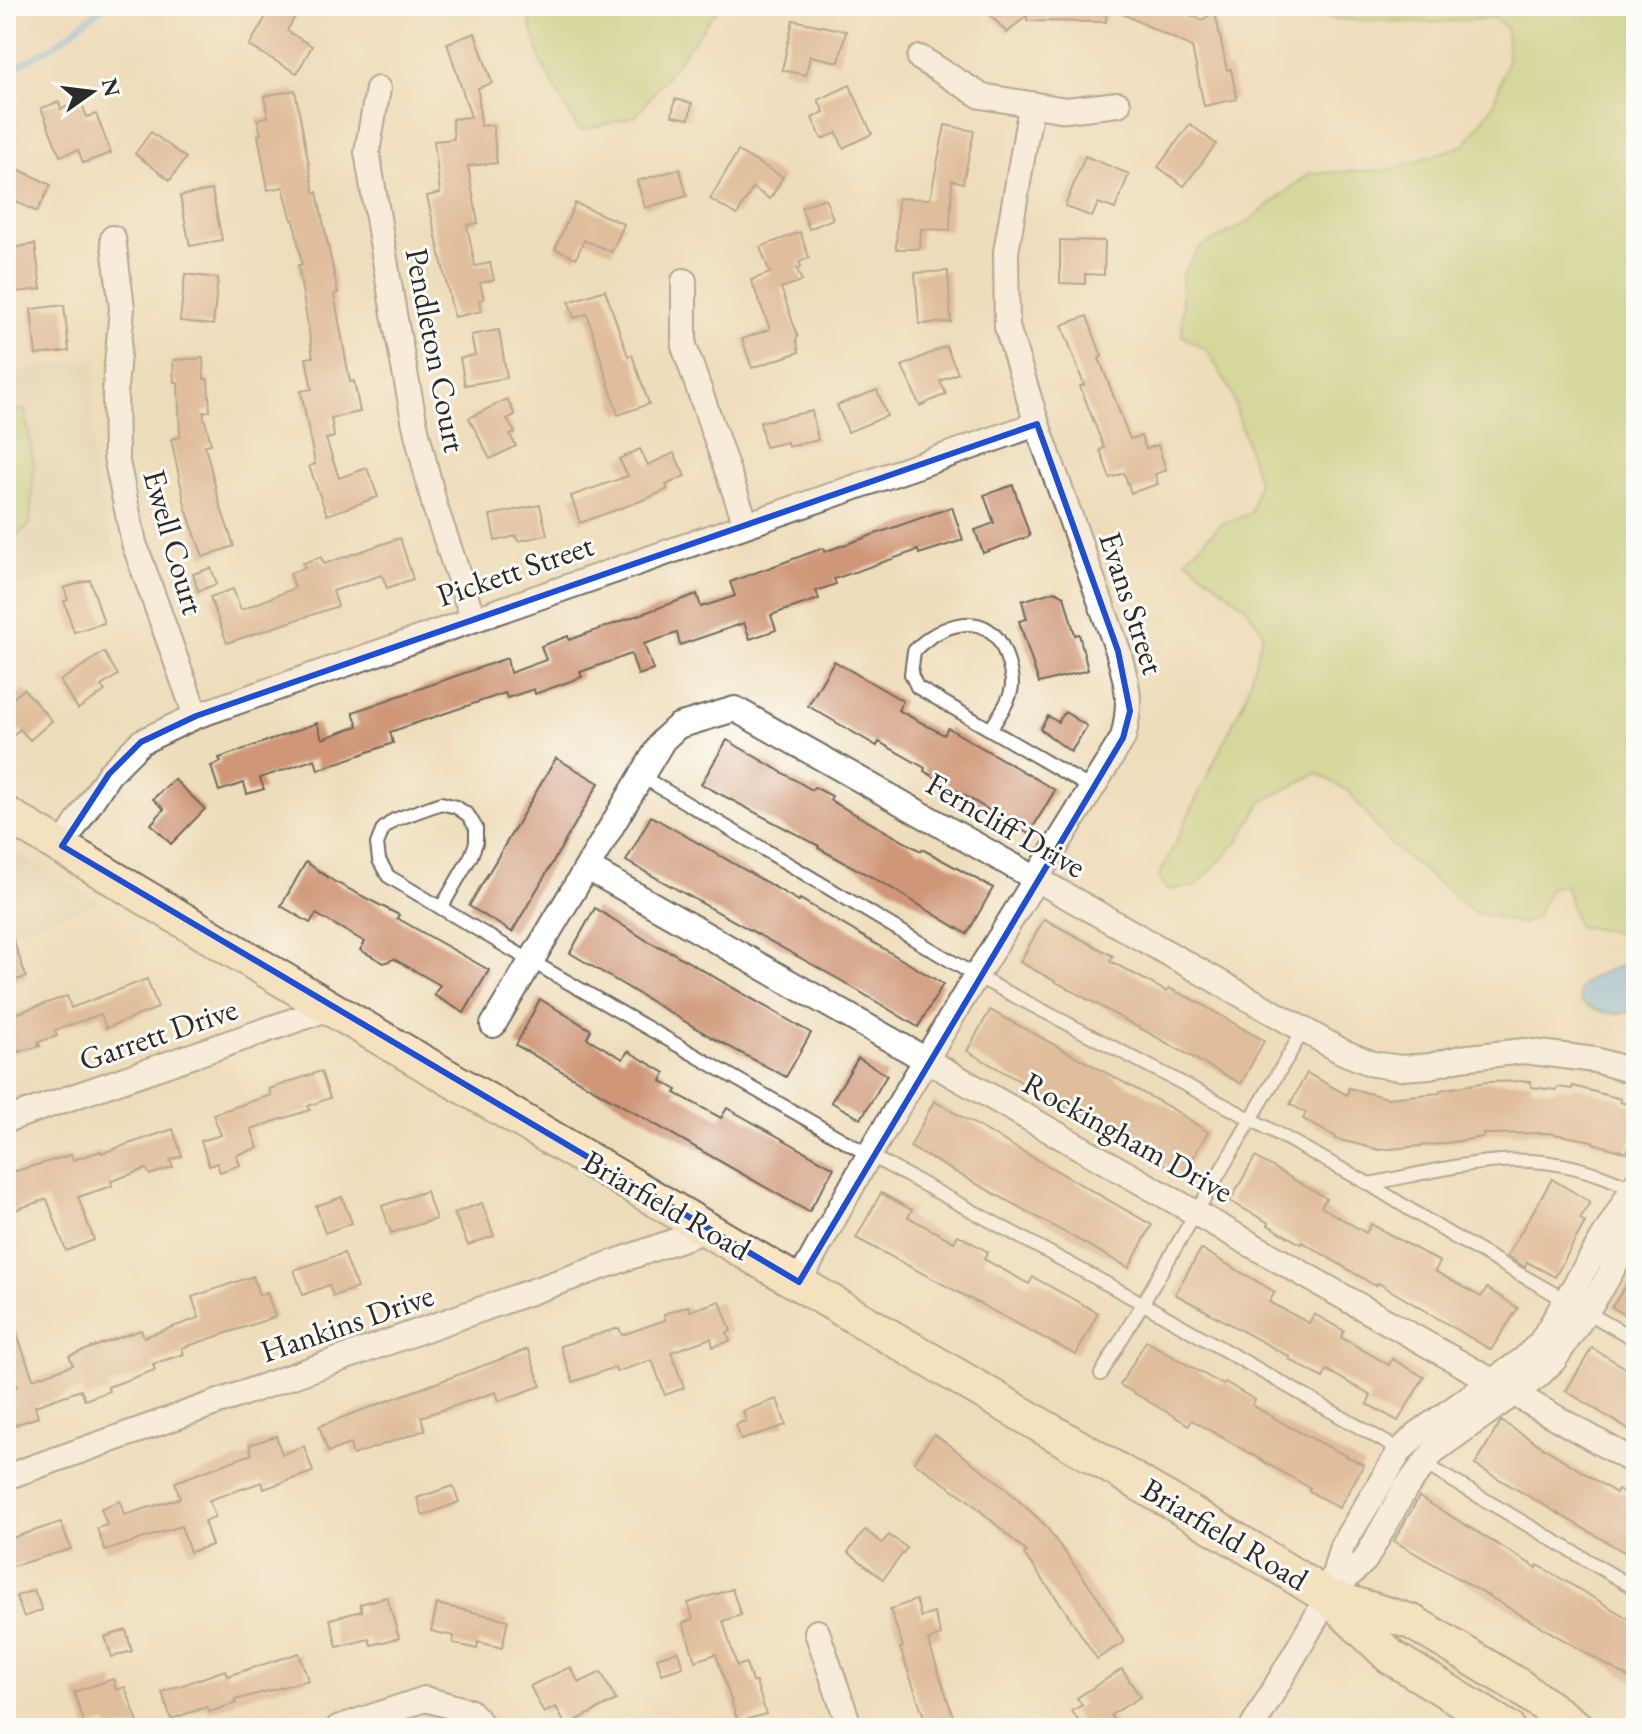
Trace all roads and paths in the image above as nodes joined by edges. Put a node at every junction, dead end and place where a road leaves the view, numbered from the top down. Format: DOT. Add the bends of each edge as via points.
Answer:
graph roads {
  1 [pos="920,58"];
  2 [pos="378,89"];
  3 [pos="1118,104"];
  4 [pos="1031,106"];
  5 [pos="113,238"];
  6 [pos="684,281"];
  7 [pos="1037,424"];
  8 [pos="746,524"];
  9 [pos="473,618"];
  10 [pos="196,716"];
  11 [pos="991,729"];
  12 [pos="641,776"];
  13 [pos="1091,788"];
  14 [pos="6,814"];
  15 [pos="62,846"];
  16 [pos="588,868"];
  17 [pos="1037,879"];
  18 [pos="441,908"];
  19 [pos="531,961"];
  20 [pos="976,976"];
  21 [pos="330,1008"];
  22 [pos="493,1025"];
  23 [pos="1303,1031"];
  24 [pos="925,1061"];
  25 [pos="1636,1072"];
  26 [pos="1251,1119"];
  27 [pos="6,1120"];
  28 [pos="869,1155"];
  29 [pos="1369,1184"];
  30 [pos="1635,1188"];
  31 [pos="1197,1211"];
  32 [pos="1636,1227"];
  33 [pos="709,1229"];
  34 [pos="799,1282"];
  35 [pos="1142,1303"];
  36 [pos="1576,1306"];
  37 [pos="1636,1340"];
  38 [pos="1101,1374"];
  39 [pos="1491,1380"];
  40 [pos="1514,1393"];
  41 [pos="1400,1451"];
  42 [pos="1424,1463"];
  43 [pos="1636,1463"];
  44 [pos="6,1477"];
  45 [pos="1636,1589"];
  46 [pos="1328,1597"];
  47 [pos="817,1632"];
  48 [pos="338,1728"];
  49 [pos="485,1728"];
  50 [pos="850,1728"];
  51 [pos="1252,1728"];
  52 [pos="1507,1728"];
  53 [pos="1577,1728"];
  1 -- 4 [label="street" via="981,96"];
  2 -- 9 [label="street, Pendleton Court" via="367,152 394,314 435,507"];
  3 -- 4 [label="street" via="1066,110"];
  4 -- 7 [label="street, Evans Street" via="1006,252 1007,327"];
  5 -- 10 [label="street, Ewell Court" via="122,308 116,457 134,543"];
  6 -- 8 [label="street" via="684,346"];
  7 -- 8 [label="street, Pickett Street"];
  7 -- 13 [label="street, Evans Street" via="1127,683 1130,711 1123,738"];
  8 -- 9 [label="street, Pickett Street"];
  9 -- 10 [label="street, Pickett Street"];
  10 -- 15 [label="street, Pickett Street" via="141,742 109,774"];
  11 -- 11 [label="lane" via="1012,684 1001,643 994,633 969,623 934,633 914,651 911,674 917,687"];
  11 -- 13 [label="lane"];
  12 -- 16 [label="street, Ferncliff Drive"];
  12 -- 17 [label="street, Ferncliff Drive" via="678,726 735,709"];
  12 -- 20 [label="lane"];
  13 -- 17 [label="street, Evans Street"];
  14 -- 15 [label="main road, Briarfield Road"];
  15 -- 21 [label="main road, Briarfield Road"];
  16 -- 19 [label="street, Ferncliff Drive"];
  16 -- 24 [label="street, Rockingham Drive"];
  17 -- 20 [label="street, Evans Street"];
  17 -- 23 [label="street, Ferncliff Drive"];
  18 -- 18 [label="lane" via="476,843 476,828 468,815 441,803 394,820 377,844 388,876"];
  18 -- 19 [label="lane"];
  19 -- 22 [label="street, Ferncliff Drive"];
  19 -- 28 [label="lane"];
  20 -- 24 [label="street, Evans Street"];
  20 -- 26 [label="lane"];
  21 -- 27 [label="street, Garrett Drive"];
  21 -- 33 [label="main road, Briarfield Road"];
  23 -- 25 [label="street, Ferncliff Drive" via="1373,1064 1401,1068 1524,1051 1595,1060"];
  23 -- 26 [label="lane"];
  24 -- 28 [label="street, Evans Street"];
  24 -- 31 [label="street, Rockingham Drive"];
  26 -- 29 [label="lane"];
  26 -- 31 [label="lane"];
  28 -- 34 [label="street, Evans Street"];
  28 -- 35 [label="lane"];
  29 -- 30 [label="lane" via="1512,1159 1576,1166"];
  29 -- 36 [label="lane"];
  30 -- 36 [label="street"];
  31 -- 35 [label="lane"];
  31 -- 39 [label="street, Rockingham Drive"];
  32 -- 36 [label="street"];
  33 -- 34 [label="main road, Briarfield Road"];
  33 -- 44 [label="street, Hankins Drive"];
  34 -- 46 [label="main road, Briarfield Road"];
  35 -- 38 [label="lane"];
  35 -- 41 [label="lane"];
  36 -- 37 [label="lane"];
  36 -- 39 [label="street" via="1524,1359"];
  36 -- 40 [label="street" via="1554,1360"];
  39 -- 40 [label="street, Rockingham Drive"];
  39 -- 41 [label="street"];
  40 -- 42 [label="street"];
  40 -- 43 [label="street, Rockingham Drive"];
  41 -- 42 [label="lane"];
  41 -- 46 [label="street" via="1342,1546"];
  42 -- 45 [label="lane"];
  42 -- 46 [label="street" via="1365,1560"];
  46 -- 51 [label="street"];
  46 -- 52 [label="main road, Briarfield Road" via="1391,1657"];
  46 -- 53 [label="main road, Briarfield Road" via="1412,1622"];
  47 -- 50 [label="street"];
  48 -- 49 [label="street" via="425,1699 469,1711"];
}
